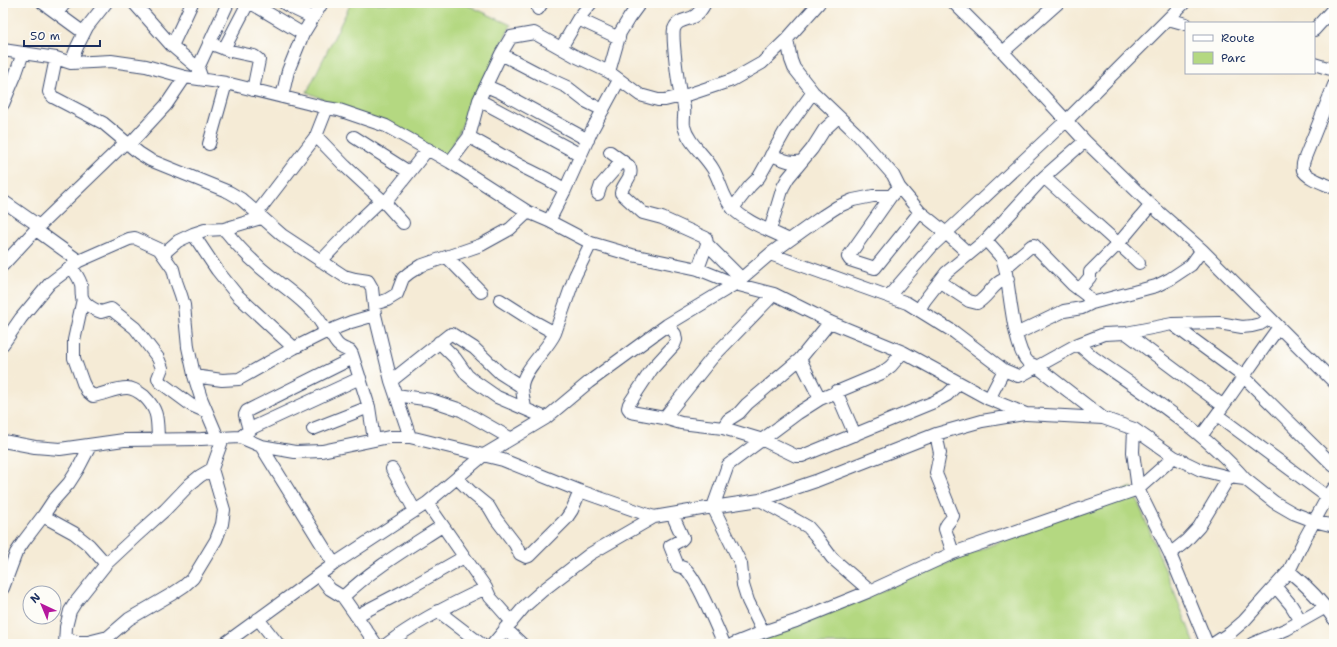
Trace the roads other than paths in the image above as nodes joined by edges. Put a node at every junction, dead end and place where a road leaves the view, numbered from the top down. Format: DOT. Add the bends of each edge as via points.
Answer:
graph roads {
  1 [pos="43,3"];
  2 [pos="65,3"];
  3 [pos="106,3"];
  4 [pos="134,3"];
  5 [pos="192,3"];
  6 [pos="228,3"];
  7 [pos="248,3"];
  8 [pos="251,3"];
  9 [pos="284,3"];
  10 [pos="322,3"];
  11 [pos="591,3"];
  12 [pos="640,3"];
  13 [pos="705,3"];
  14 [pos="954,3"];
  15 [pos="1058,3"];
  16 [pos="1184,3"];
  17 [pos="814,5"];
  18 [pos="1334,8"];
  19 [pos="57,13"];
  20 [pos="313,18"];
  21 [pos="578,19"];
  22 [pos="1168,19"];
  23 [pos="1185,24"];
  24 [pos="1315,29"];
  25 [pos="84,33"];
  26 [pos="303,34"];
  27 [pos="618,38"];
  28 [pos="787,39"];
  29 [pos="209,43"];
  30 [pos="172,46"];
  31 [pos="561,48"];
  32 [pos="224,49"];
  33 [pos="3,50"];
  34 [pos="1003,52"];
  35 [pos="23,53"];
  36 [pos="501,54"];
  37 [pos="56,58"];
  38 [pos="71,63"];
  39 [pos="1315,64"];
  40 [pos="1334,70"];
  41 [pos="200,74"];
  42 [pos="614,76"];
  43 [pos="185,77"];
  44 [pos="226,83"];
  45 [pos="1334,85"];
  46 [pos="486,86"];
  47 [pos="252,90"];
  48 [pos="813,92"];
  49 [pos="681,96"];
  50 [pos="282,97"];
  51 [pos="479,100"];
  52 [pos="3,104"];
  53 [pos="327,108"];
  54 [pos="603,110"];
  55 [pos="838,117"];
  56 [pos="1067,120"];
  57 [pos="316,136"];
  58 [pos="469,137"];
  59 [pos="354,138"];
  60 [pos="588,140"];
  61 [pos="1085,141"];
  62 [pos="128,143"];
  63 [pos="209,144"];
  64 [pos="428,149"];
  65 [pos="610,152"];
  66 [pos="582,154"];
  67 [pos="771,155"];
  68 [pos="622,161"];
  69 [pos="802,161"];
  70 [pos="450,162"];
  71 [pos="409,172"];
  72 [pos="1044,177"];
  73 [pos="900,187"];
  74 [pos="1334,188"];
  75 [pos="566,190"];
  76 [pos="598,194"];
  77 [pos="891,196"];
  78 [pos="3,202"];
  79 [pos="383,202"];
  80 [pos="1151,205"];
  81 [pos="733,208"];
  82 [pos="528,212"];
  83 [pos="920,212"];
  84 [pos="259,215"];
  85 [pos="549,221"];
  86 [pos="403,223"];
  87 [pos="38,228"];
  88 [pos="224,229"];
  89 [pos="770,230"];
  90 [pos="946,233"];
  91 [pos="193,234"];
  92 [pos="789,240"];
  93 [pos="986,240"];
  94 [pos="591,243"];
  95 [pos="1119,243"];
  96 [pos="707,244"];
  97 [pos="1202,250"];
  98 [pos="163,254"];
  99 [pos="770,254"];
  100 [pos="969,254"];
  101 [pos="448,258"];
  102 [pos="321,261"];
  103 [pos="1140,263"];
  104 [pos="75,264"];
  105 [pos="3,265"];
  106 [pos="698,269"];
  107 [pos="1007,273"];
  108 [pos="738,281"];
  109 [pos="940,282"];
  110 [pos="1079,290"];
  111 [pos="481,292"];
  112 [pos="774,294"];
  113 [pos="889,296"];
  114 [pos="83,299"];
  115 [pos="500,300"];
  116 [pos="1092,303"];
  117 [pos="374,310"];
  118 [pos="919,310"];
  119 [pos="1270,318"];
  120 [pos="830,322"];
  121 [pos="1172,324"];
  122 [pos="667,325"];
  123 [pos="1279,327"];
  124 [pos="328,331"];
  125 [pos="556,333"];
  126 [pos="1126,333"];
  127 [pos="1016,334"];
  128 [pos="439,342"];
  129 [pos="3,344"];
  130 [pos="1078,344"];
  131 [pos="294,348"];
  132 [pos="902,352"];
  133 [pos="353,358"];
  134 [pos="800,359"];
  135 [pos="1036,366"];
  136 [pos="1004,370"];
  137 [pos="194,376"];
  138 [pos="1243,376"];
  139 [pos="360,378"];
  140 [pos="391,381"];
  141 [pos="1334,382"];
  142 [pos="959,384"];
  143 [pos="522,387"];
  144 [pos="836,391"];
  145 [pos="396,395"];
  146 [pos="820,399"];
  147 [pos="989,399"];
  148 [pos="369,407"];
  149 [pos="524,408"];
  150 [pos="1220,410"];
  151 [pos="207,412"];
  152 [pos="1026,414"];
  153 [pos="546,418"];
  154 [pos="664,418"];
  155 [pos="1103,418"];
  156 [pos="723,428"];
  157 [pos="313,429"];
  158 [pos="1134,429"];
  159 [pos="244,433"];
  160 [pos="936,434"];
  161 [pos="855,435"];
  162 [pos="1201,436"];
  163 [pos="410,437"];
  164 [pos="220,438"];
  165 [pos="510,438"];
  166 [pos="158,439"];
  167 [pos="374,440"];
  168 [pos="763,440"];
  169 [pos="3,441"];
  170 [pos="90,446"];
  171 [pos="261,446"];
  172 [pos="484,455"];
  173 [pos="1174,457"];
  174 [pos="1334,466"];
  175 [pos="212,469"];
  176 [pos="392,469"];
  177 [pos="1229,477"];
  178 [pos="457,478"];
  179 [pos="1245,479"];
  180 [pos="1138,489"];
  181 [pos="580,491"];
  182 [pos="1332,495"];
  183 [pos="760,500"];
  184 [pos="427,503"];
  185 [pos="713,507"];
  186 [pos="415,510"];
  187 [pos="672,514"];
  188 [pos="43,516"];
  189 [pos="654,517"];
  190 [pos="1314,521"];
  191 [pos="442,526"];
  192 [pos="1334,526"];
  193 [pos="953,553"];
  194 [pos="1170,554"];
  195 [pos="464,557"];
  196 [pos="106,564"];
  197 [pos="334,564"];
  198 [pos="1289,572"];
  199 [pos="319,575"];
  200 [pos="1275,586"];
  201 [pos="3,588"];
  202 [pos="486,588"];
  203 [pos="870,591"];
  204 [pos="343,597"];
  205 [pos="1326,607"];
  206 [pos="438,611"];
  207 [pos="356,616"];
  208 [pos="258,619"];
  209 [pos="1334,619"];
  210 [pos="1301,621"];
  211 [pos="509,625"];
  212 [pos="763,632"];
  213 [pos="66,641"];
  214 [pos="224,644"];
  215 [pos="278,644"];
  216 [pos="376,644"];
  217 [pos="387,644"];
  218 [pos="481,644"];
  219 [pos="493,644"];
  220 [pos="522,644"];
  221 [pos="724,644"];
  222 [pos="733,644"];
  223 [pos="1207,644"];
  224 [pos="1213,644"];
  225 [pos="1252,644"];
  1 -- 19 [label="street"];
  2 -- 19 [label="street"];
  3 -- 25 [label="street"];
  4 -- 30 [label="street"];
  5 -- 30 [label="street"];
  6 -- 29 [label="street"];
  7 -- 32 [label="street"];
  8 -- 26 [label="street"];
  9 -- 20 [label="street"];
  10 -- 20 [label="street"];
  11 -- 21 [label="street"];
  12 -- 27 [label="street"];
  13 -- 49 [label="street" via="696,15 680,21 674,29"];
  14 -- 34 [label="street"];
  15 -- 34 [label="street"];
  16 -- 22 [label="street"];
  17 -- 28 [label="street"];
  18 -- 24 [label="street"];
  19 -- 25 [label="street"];
  20 -- 26 [label="street"];
  21 -- 27 [label="street"];
  21 -- 31 [label="street"];
  22 -- 23 [label="street"];
  22 -- 56 [label="street"];
  25 -- 38 [label="street"];
  26 -- 50 [label="street" via="288,71"];
  27 -- 42 [label="street"];
  28 -- 48 [label="street" via="794,68"];
  28 -- 49 [label="street" via="762,64 747,73"];
  29 -- 32 [label="street"];
  29 -- 41 [label="street"];
  30 -- 41 [label="street"];
  31 -- 36 [label="street" via="531,33 511,37"];
  31 -- 42 [label="street"];
  32 -- 47 [label="street" via="258,58"];
  33 -- 35 [label="street"];
  34 -- 56 [label="street"];
  35 -- 37 [label="street"];
  35 -- 52 [label="street"];
  36 -- 46 [label="street"];
  36 -- 54 [label="street" via="567,87 585,101"];
  37 -- 38 [label="street"];
  37 -- 62 [label="street" via="49,92 51,95 103,123"];
  38 -- 43 [label="street" via="128,63"];
  39 -- 40 [label="street"];
  41 -- 43 [label="street"];
  41 -- 44 [label="street"];
  42 -- 49 [label="street" via="647,98 665,100"];
  42 -- 54 [label="street"];
  43 -- 62 [label="street" via="166,105"];
  44 -- 47 [label="street"];
  44 -- 63 [label="street"];
  45 -- 74 [label="street" via="1302,167 1307,176"];
  46 -- 51 [label="street"];
  46 -- 60 [label="street"];
  47 -- 50 [label="street"];
  48 -- 55 [label="street"];
  48 -- 67 [label="street"];
  49 -- 81 [label="street" via="687,132 712,168 726,199"];
  50 -- 53 [label="street"];
  51 -- 58 [label="street"];
  51 -- 66 [label="street"];
  53 -- 57 [label="street"];
  53 -- 64 [label="street" via="386,126"];
  54 -- 60 [label="street"];
  55 -- 69 [label="street" via="824,130"];
  55 -- 73 [label="street" via="858,135 893,175"];
  56 -- 61 [label="street"];
  56 -- 90 [label="street"];
  57 -- 79 [label="street"];
  57 -- 84 [label="street"];
  58 -- 70 [label="street"];
  58 -- 75 [label="street"];
  59 -- 71 [label="street"];
  60 -- 66 [label="street"];
  61 -- 72 [label="street"];
  61 -- 80 [label="street"];
  62 -- 84 [label="street" via="150,160 229,192"];
  62 -- 87 [label="street"];
  64 -- 70 [label="street"];
  64 -- 71 [label="street"];
  65 -- 68 [label="street"];
  66 -- 75 [label="street"];
  67 -- 69 [label="street" via="787,162"];
  67 -- 81 [label="street" via="758,177"];
  68 -- 76 [label="street" via="601,185"];
  68 -- 96 [label="street" via="631,170 621,191 626,199 643,213 662,218 706,238"];
  69 -- 89 [label="street" via="783,187"];
  70 -- 82 [label="street"];
  71 -- 79 [label="street"];
  72 -- 93 [label="street"];
  72 -- 95 [label="street"];
  73 -- 77 [label="street"];
  73 -- 83 [label="street"];
  75 -- 85 [label="street"];
  77 -- 83 [label="street" via="848,257 850,260 875,268"];
  77 -- 92 [label="street" via="853,200"];
  78 -- 87 [label="street"];
  79 -- 86 [label="street"];
  79 -- 102 [label="street" via="361,219"];
  80 -- 95 [label="street"];
  80 -- 97 [label="street"];
  81 -- 89 [label="street" via="742,217"];
  82 -- 85 [label="street"];
  82 -- 101 [label="street" via="510,229 481,246"];
  83 -- 90 [label="street"];
  84 -- 88 [label="street"];
  84 -- 102 [label="street" via="282,235"];
  85 -- 94 [label="street"];
  87 -- 104 [label="street"];
  87 -- 105 [label="street"];
  88 -- 91 [label="street" via="205,230"];
  88 -- 124 [label="street" via="246,255 300,300"];
  89 -- 92 [label="street"];
  90 -- 100 [label="street"];
  90 -- 113 [label="street"];
  91 -- 98 [label="street" via="178,241"];
  91 -- 131 [label="street" via="217,270 238,295"];
  92 -- 99 [label="street"];
  93 -- 100 [label="street"];
  93 -- 107 [label="street" via="1002,258"];
  94 -- 106 [label="street"];
  94 -- 125 [label="street" via="575,276"];
  95 -- 103 [label="street"];
  95 -- 110 [label="street" via="1090,272 1090,277"];
  96 -- 106 [label="street"];
  96 -- 108 [label="street"];
  97 -- 116 [label="street" via="1190,265 1156,286"];
  97 -- 119 [label="street"];
  98 -- 104 [label="street" via="156,248 132,238"];
  98 -- 137 [label="street" via="173,269 184,306"];
  99 -- 108 [label="street"];
  99 -- 113 [label="street"];
  100 -- 109 [label="street" via="946,273"];
  101 -- 111 [label="street"];
  101 -- 117 [label="street" via="420,266 409,273 403,278 397,294"];
  102 -- 117 [label="street" via="348,278 368,281 372,288"];
  104 -- 114 [label="street"];
  104 -- 129 [label="street" via="50,283"];
  106 -- 108 [label="street"];
  107 -- 109 [label="street" via="1005,279 980,301 974,303"];
  107 -- 110 [label="street" via="1034,245"];
  107 -- 127 [label="street"];
  108 -- 112 [label="street"];
  108 -- 122 [label="street"];
  109 -- 118 [label="street"];
  110 -- 116 [label="street"];
  112 -- 120 [label="street"];
  112 -- 154 [label="street" via="712,358"];
  113 -- 118 [label="street"];
  114 -- 151 [label="street" via="100,312 111,308 135,328 160,363 160,382 191,405"];
  114 -- 166 [label="street" via="74,340 74,358 82,383 93,396 129,388 141,394 155,409"];
  115 -- 125 [label="street"];
  116 -- 127 [label="street" via="1082,308 1064,311"];
  117 -- 124 [label="street"];
  117 -- 140 [label="street"];
  118 -- 136 [label="street" via="954,332"];
  119 -- 121 [label="street" via="1260,324 1242,327 1219,323"];
  119 -- 123 [label="street"];
  120 -- 132 [label="street"];
  120 -- 134 [label="street"];
  121 -- 126 [label="street"];
  121 -- 138 [label="street"];
  122 -- 153 [label="street" via="589,382"];
  122 -- 154 [label="street" via="675,334 676,340 643,381 628,408 631,412"];
  123 -- 138 [label="street"];
  123 -- 141 [label="street"];
  124 -- 131 [label="street"];
  124 -- 133 [label="street" via="337,345 350,351"];
  125 -- 143 [label="street" via="526,375"];
  126 -- 130 [label="street" via="1104,334"];
  126 -- 150 [label="street"];
  127 -- 135 [label="street" via="1023,354"];
  128 -- 140 [label="street"];
  128 -- 143 [label="street" via="448,335 455,335 474,348 500,373"];
  128 -- 149 [label="street" via="474,382 496,397"];
  130 -- 135 [label="street"];
  130 -- 162 [label="street"];
  131 -- 137 [label="street" via="239,380"];
  132 -- 142 [label="street"];
  132 -- 144 [label="street" via="882,373"];
  133 -- 139 [label="street"];
  133 -- 159 [label="street" via="247,411"];
  134 -- 146 [label="street"];
  134 -- 156 [label="street" via="728,420"];
  135 -- 136 [label="street" via="1018,376"];
  135 -- 155 [label="street"];
  136 -- 147 [label="street"];
  137 -- 151 [label="street"];
  138 -- 150 [label="street"];
  138 -- 174 [label="street"];
  139 -- 148 [label="street"];
  139 -- 159 [label="street"];
  140 -- 145 [label="street"];
  142 -- 147 [label="street"];
  142 -- 161 [label="street" via="934,402"];
  143 -- 149 [label="street"];
  144 -- 146 [label="street"];
  144 -- 161 [label="street"];
  145 -- 163 [label="street"];
  145 -- 165 [label="street" via="431,400 461,410"];
  146 -- 168 [label="street"];
  147 -- 152 [label="street"];
  148 -- 157 [label="street"];
  148 -- 167 [label="street"];
  149 -- 153 [label="street"];
  150 -- 162 [label="street"];
  150 -- 182 [label="street"];
  151 -- 164 [label="street"];
  152 -- 155 [label="street"];
  152 -- 160 [label="street" via="982,421"];
  153 -- 165 [label="street"];
  154 -- 156 [label="street" via="681,423"];
  155 -- 158 [label="street"];
  156 -- 168 [label="street"];
  158 -- 173 [label="street"];
  158 -- 180 [label="street" via="1133,452"];
  159 -- 164 [label="street"];
  159 -- 171 [label="street"];
  160 -- 183 [label="street"];
  160 -- 193 [label="street" via="940,453 936,473 953,516 945,525 945,529"];
  161 -- 168 [label="street" via="802,456 796,456"];
  162 -- 179 [label="street"];
  163 -- 167 [label="street"];
  163 -- 172 [label="street"];
  164 -- 166 [label="street"];
  164 -- 175 [label="street"];
  165 -- 172 [label="street"];
  166 -- 170 [label="street" via="124,440"];
  167 -- 171 [label="street" via="308,452"];
  168 -- 185 [label="street" via="728,465"];
  169 -- 170 [label="street" via="60,449"];
  170 -- 188 [label="street" via="69,483"];
  171 -- 197 [label="street"];
  172 -- 178 [label="street"];
  172 -- 181 [label="street"];
  173 -- 177 [label="street" via="1201,470"];
  173 -- 180 [label="street"];
  175 -- 196 [label="street" via="189,485"];
  175 -- 213 [label="street" via="224,510 222,524 216,540 193,578 172,594 129,619 108,638 88,642"];
  176 -- 186 [label="street"];
  177 -- 179 [label="street"];
  177 -- 194 [label="street" via="1199,527"];
  178 -- 181 [label="street" via="489,507 520,554 526,557 566,519"];
  178 -- 184 [label="street"];
  179 -- 190 [label="street" via="1274,502"];
  180 -- 193 [label="street"];
  180 -- 194 [label="street"];
  181 -- 189 [label="street"];
  182 -- 190 [label="street"];
  183 -- 185 [label="street"];
  183 -- 203 [label="street" via="808,527 832,558"];
  184 -- 186 [label="street"];
  184 -- 191 [label="street"];
  185 -- 187 [label="street"];
  185 -- 212 [label="street" via="741,564 743,586"];
  186 -- 197 [label="street"];
  187 -- 189 [label="street"];
  187 -- 221 [label="street" via="682,538 670,546 675,560 698,586"];
  188 -- 196 [label="street" via="83,540"];
  188 -- 201 [label="street" via="16,553"];
  189 -- 211 [label="street" via="590,554 542,591"];
  190 -- 192 [label="street"];
  190 -- 198 [label="street"];
  191 -- 195 [label="street"];
  191 -- 204 [label="street" via="396,556"];
  193 -- 203 [label="street"];
  194 -- 223 [label="street"];
  195 -- 202 [label="street"];
  195 -- 207 [label="street"];
  196 -- 213 [label="street" via="70,611"];
  197 -- 199 [label="street"];
  198 -- 200 [label="street"];
  198 -- 205 [label="street" via="1311,590"];
  199 -- 204 [label="street" via="330,589"];
  199 -- 208 [label="street"];
  200 -- 210 [label="street"];
  200 -- 224 [label="street" via="1244,621"];
  202 -- 206 [label="street"];
  202 -- 211 [label="street"];
  203 -- 212 [label="street"];
  204 -- 207 [label="street"];
  205 -- 209 [label="street"];
  205 -- 210 [label="street"];
  206 -- 217 [label="street"];
  206 -- 218 [label="street"];
  207 -- 216 [label="street"];
  208 -- 214 [label="street"];
  208 -- 215 [label="street"];
  210 -- 225 [label="street"];
  211 -- 219 [label="street"];
  211 -- 220 [label="street"];
  212 -- 222 [label="street"];
}
